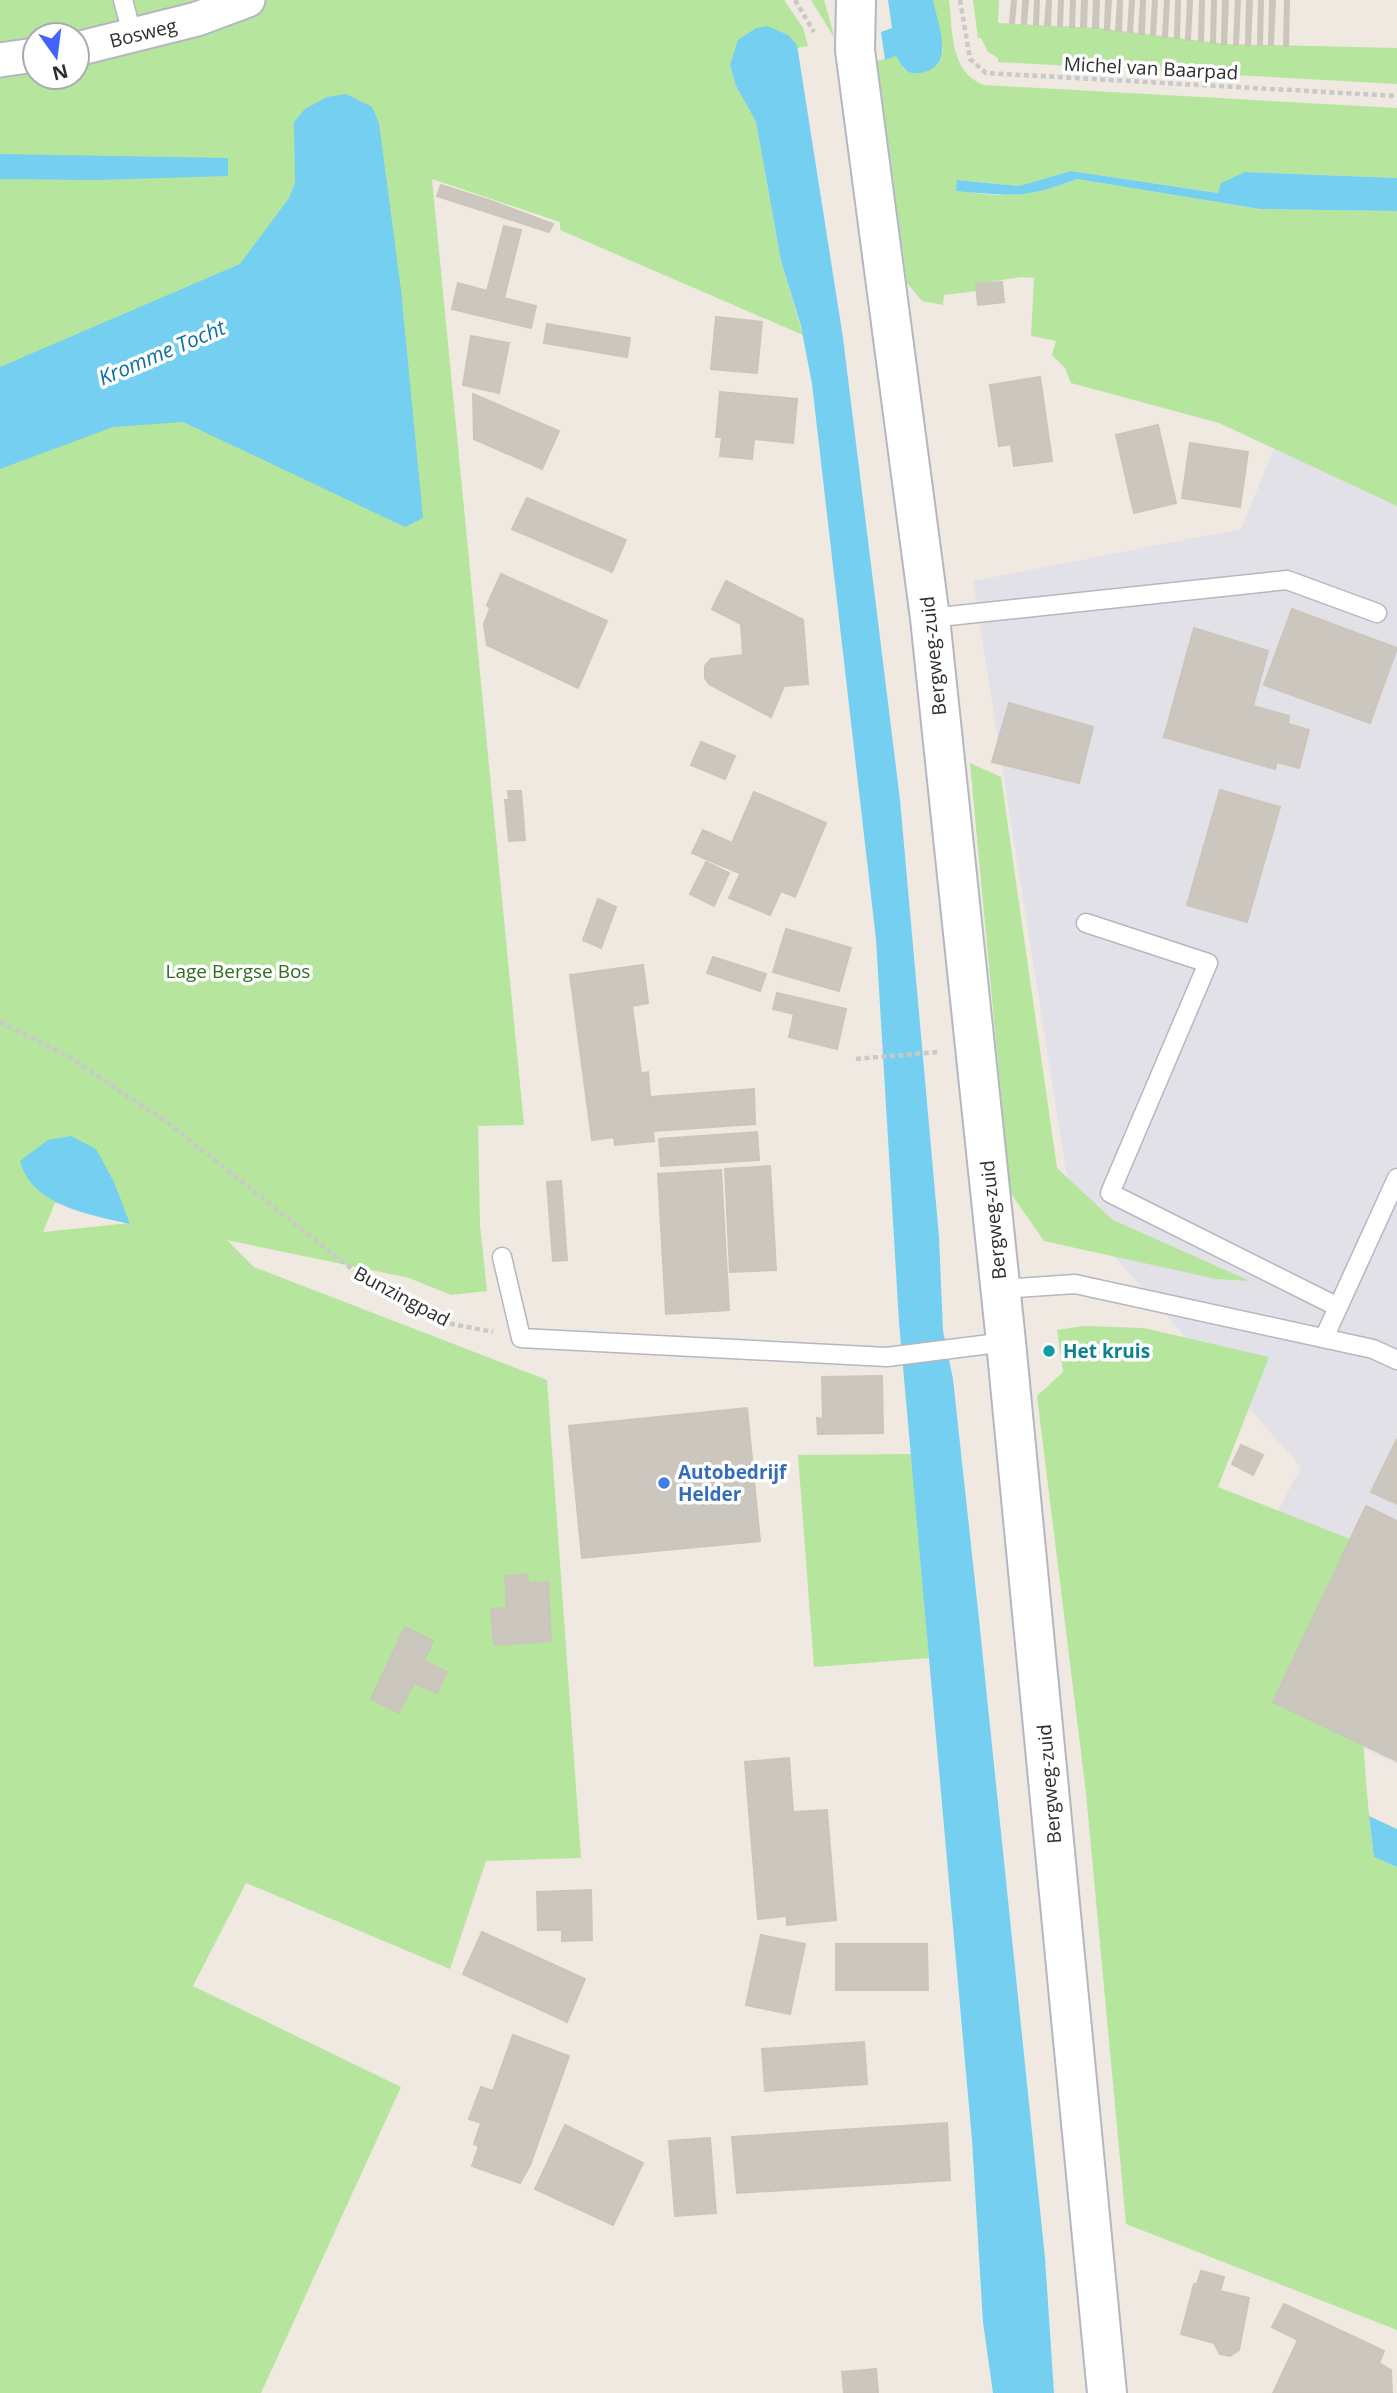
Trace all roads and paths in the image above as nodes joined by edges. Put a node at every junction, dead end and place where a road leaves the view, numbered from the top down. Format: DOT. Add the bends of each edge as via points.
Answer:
graph roads {
  1 [pos="123,0"];
  2 [pos="248,0"];
  3 [pos="836,0"];
  4 [pos="856,0"];
  5 [pos="960,0"];
  6 [pos="133,37"];
  7 [pos="91,46"];
  8 [pos="855,50"];
  9 [pos="21,57"];
  10 [pos="0,60"];
  11 [pos="1397,96"];
  12 [pos="1377,613"];
  13 [pos="930,618"];
  14 [pos="1086,923"];
  15 [pos="0,1022"];
  16 [pos="931,1052"];
  17 [pos="856,1059"];
  18 [pos="1397,1178"];
  19 [pos="502,1257"];
  20 [pos="1001,1289"];
  21 [pos="1338,1307"];
  22 [pos="521,1338"];
  23 [pos="1324,1338"];
  24 [pos="1006,1342"];
  25 [pos="1397,1360"];
  26 [pos="1107,2393"];
  1 -- 6 [label="lane"];
  2 -- 6 [label="street, Bosweg"];
  3 -- 8 [label="street, Bergweg-zuid"];
  4 -- 8 [label="street, Bergweg-zuid"];
  5 -- 11 [label="path, Michel van Baarpad" via="970,59 986,73"];
  6 -- 7 [label="street, Bosweg"];
  8 -- 13 [label="street, Bergweg-zuid"];
  9 -- 10 [label="street"];
  12 -- 13 [label="lane" via="1287,580"];
  13 -- 20 [label="street, Bergweg-zuid"];
  14 -- 21 [label="lane" via="1208,963 1110,1193"];
  15 -- 22 [label="path, Bunzingpad" via="66,1055 168,1123 367,1281 442,1322"];
  16 -- 17 [label="path"];
  18 -- 21 [label="lane"];
  19 -- 22 [label="lane"];
  20 -- 23 [label="lane" via="1075,1284"];
  20 -- 24 [label="street, Bergweg-zuid"];
  21 -- 23 [label="lane"];
  22 -- 24 [label="lane" via="887,1357"];
  23 -- 25 [label="lane" via="1373,1349"];
  24 -- 26 [label="street, Bergweg-zuid"];
}
